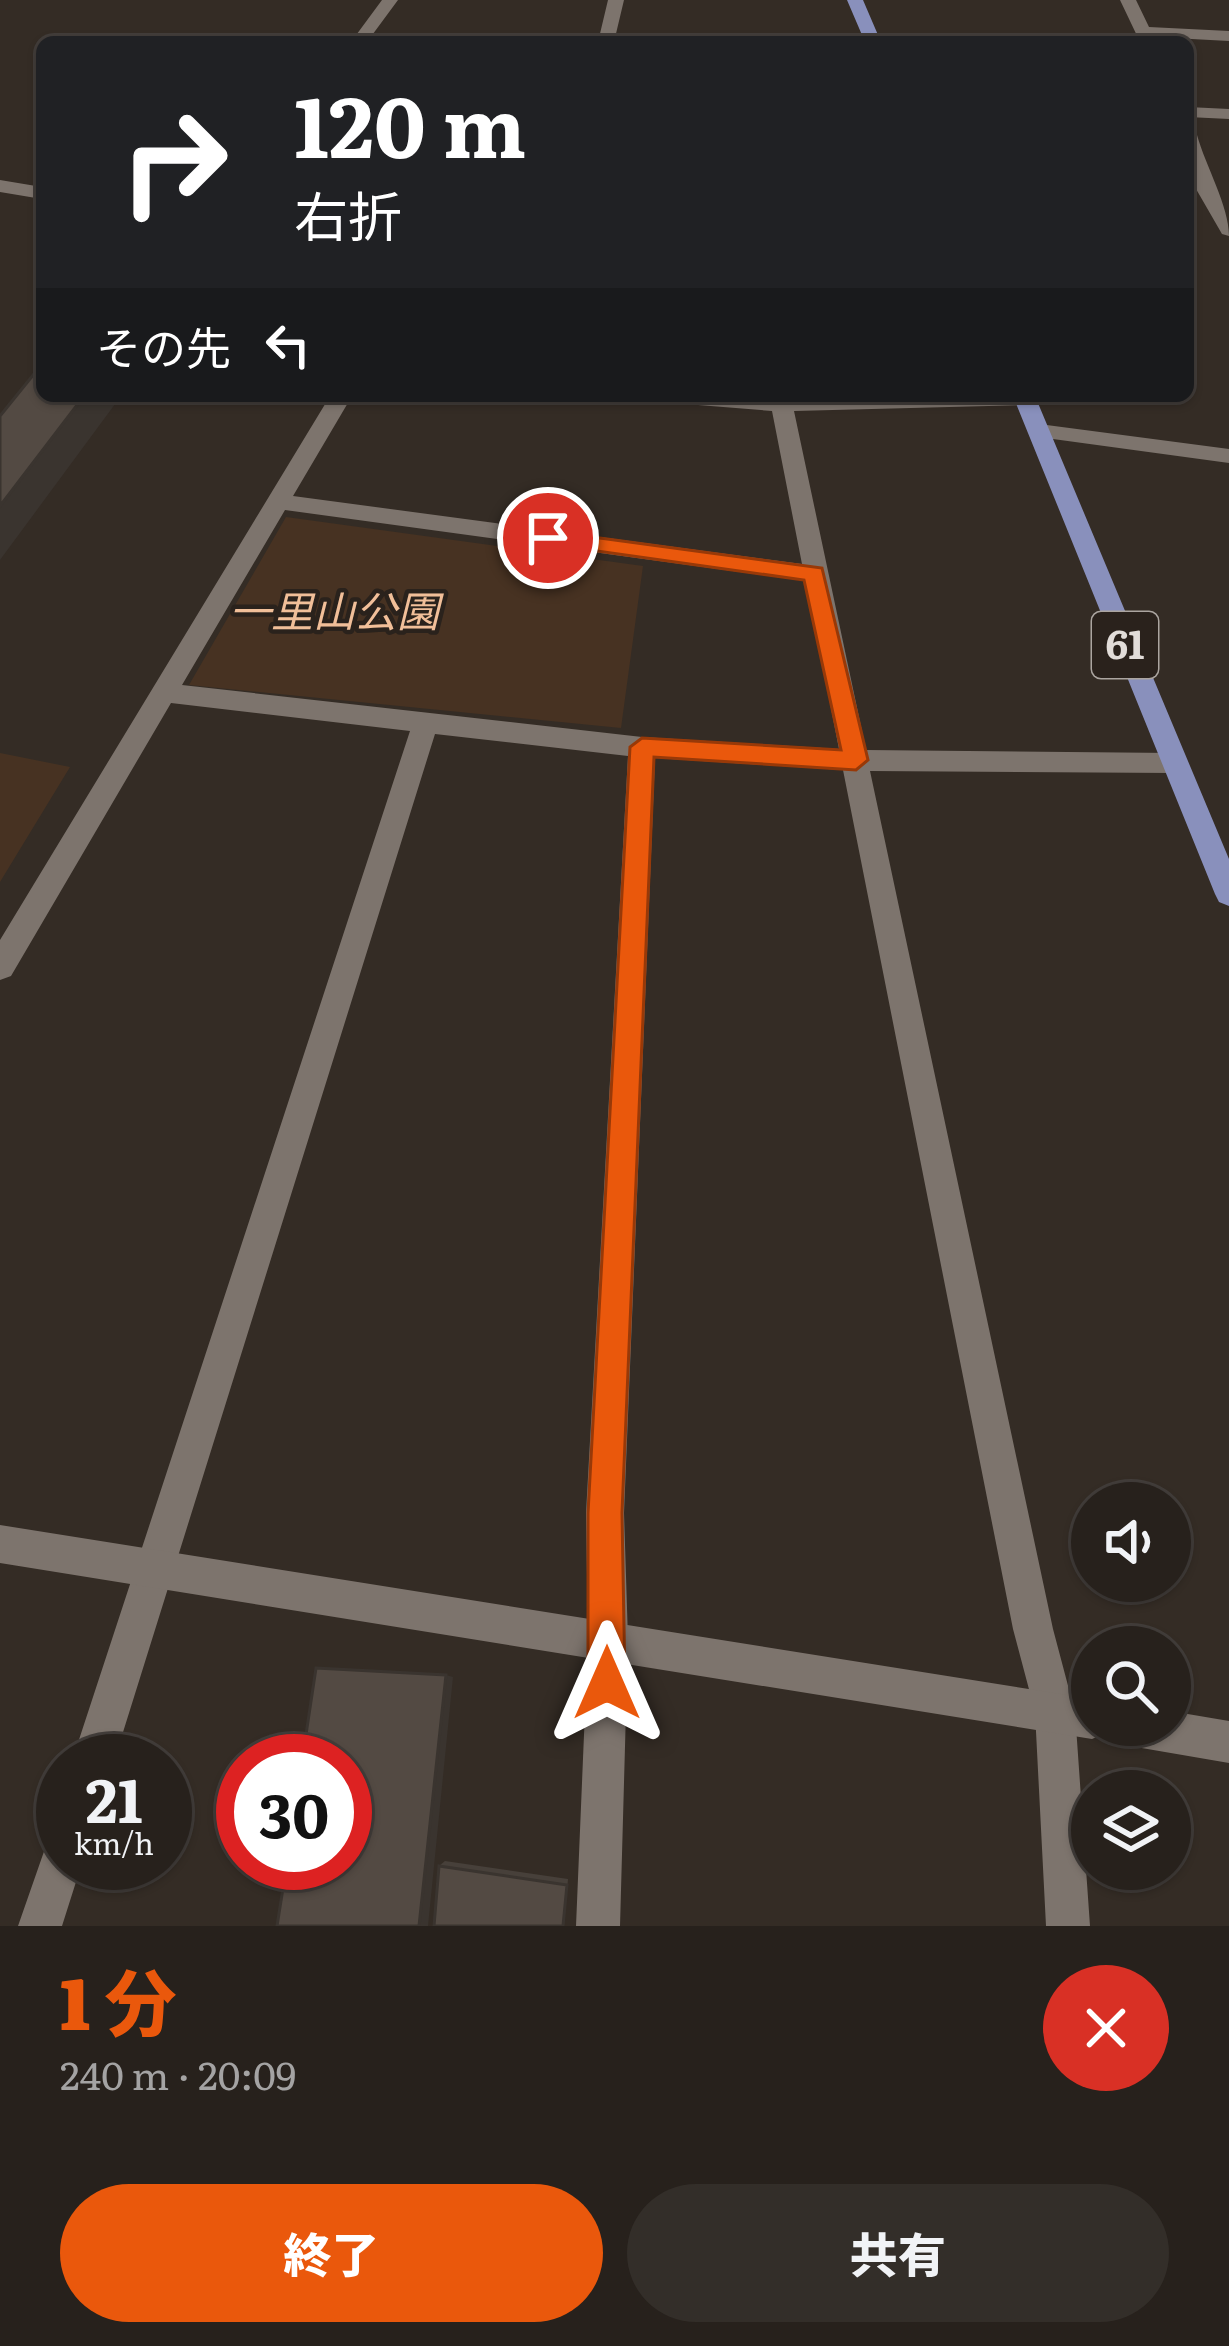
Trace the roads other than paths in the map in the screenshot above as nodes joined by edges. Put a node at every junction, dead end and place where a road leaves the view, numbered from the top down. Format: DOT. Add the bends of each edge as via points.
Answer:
graph roads {
  1 [pos="390,0"];
  2 [pos="616,0"];
  3 [pos="855,0"];
  4 [pos="1128,0"];
  5 [pos="363,36"];
  6 [pos="607,36"];
  7 [pos="870,36"];
  8 [pos="1145,36"];
  9 [pos="1194,37"];
  10 [pos="1229,37"];
  11 [pos="1194,112"];
  12 [pos="1229,114"];
  13 [pos="1194,182"];
  14 [pos="1229,183"];
  15 [pos="0,186"];
  16 [pos="36,192"];
  17 [pos="1229,230"];
  18 [pos="338,402"];
  19 [pos="781,402"];
  20 [pos="1026,402"];
  21 [pos="1039,431"];
  22 [pos="1229,456"];
  23 [pos="281,502"];
  24 [pos="814,574"];
  25 [pos="165,693"];
  26 [pos="425,724"];
  27 [pos="642,747"];
  28 [pos="856,760"];
  29 [pos="1173,763"];
  30 [pos="1229,894"];
  31 [pos="0,968"];
  32 [pos="0,1544"];
  33 [pos="155,1570"];
  34 [pos="608,1639"];
  35 [pos="1071,1710"];
  36 [pos="1071,1716"];
  37 [pos="103,1734"];
  38 [pos="1191,1735"];
  39 [pos="1229,1742"];
  40 [pos="1073,1746"];
  41 [pos="52,1890"];
  42 [pos="40,1926"];
  43 [pos="598,1926"];
  44 [pos="1068,1926"];
  1 -- 5 [label="street"];
  2 -- 6 [label="street"];
  3 -- 7 [label="main road"];
  4 -- 8 [label="street"];
  9 -- 10 [label="street"];
  11 -- 12 [label="street"];
  13 -- 14 [label="street"];
  13 -- 17 [label="street"];
  15 -- 16 [label="street"];
  18 -- 23 [label="street"];
  19 -- 24 [label="street"];
  20 -- 21 [label="main road, 61"];
  21 -- 22 [label="street"];
  21 -- 29 [label="main road, 61"];
  23 -- 24 [label="street"];
  23 -- 25 [label="street"];
  24 -- 28 [label="street"];
  25 -- 26 [label="street"];
  25 -- 31 [label="street"];
  26 -- 27 [label="street"];
  26 -- 33 [label="street"];
  27 -- 28 [label="street"];
  27 -- 34 [label="street" via="605,1513"];
  28 -- 29 [label="street"];
  28 -- 35 [label="street" via="1033,1629"];
  29 -- 30 [label="main road, 61"];
  32 -- 33 [label="street"];
  33 -- 34 [label="street"];
  33 -- 37 [label="street"];
  34 -- 36 [label="street"];
  34 -- 43 [label="street"];
  38 -- 39 [label="street"];
  40 -- 44 [label="street"];
  41 -- 42 [label="street"];
}
